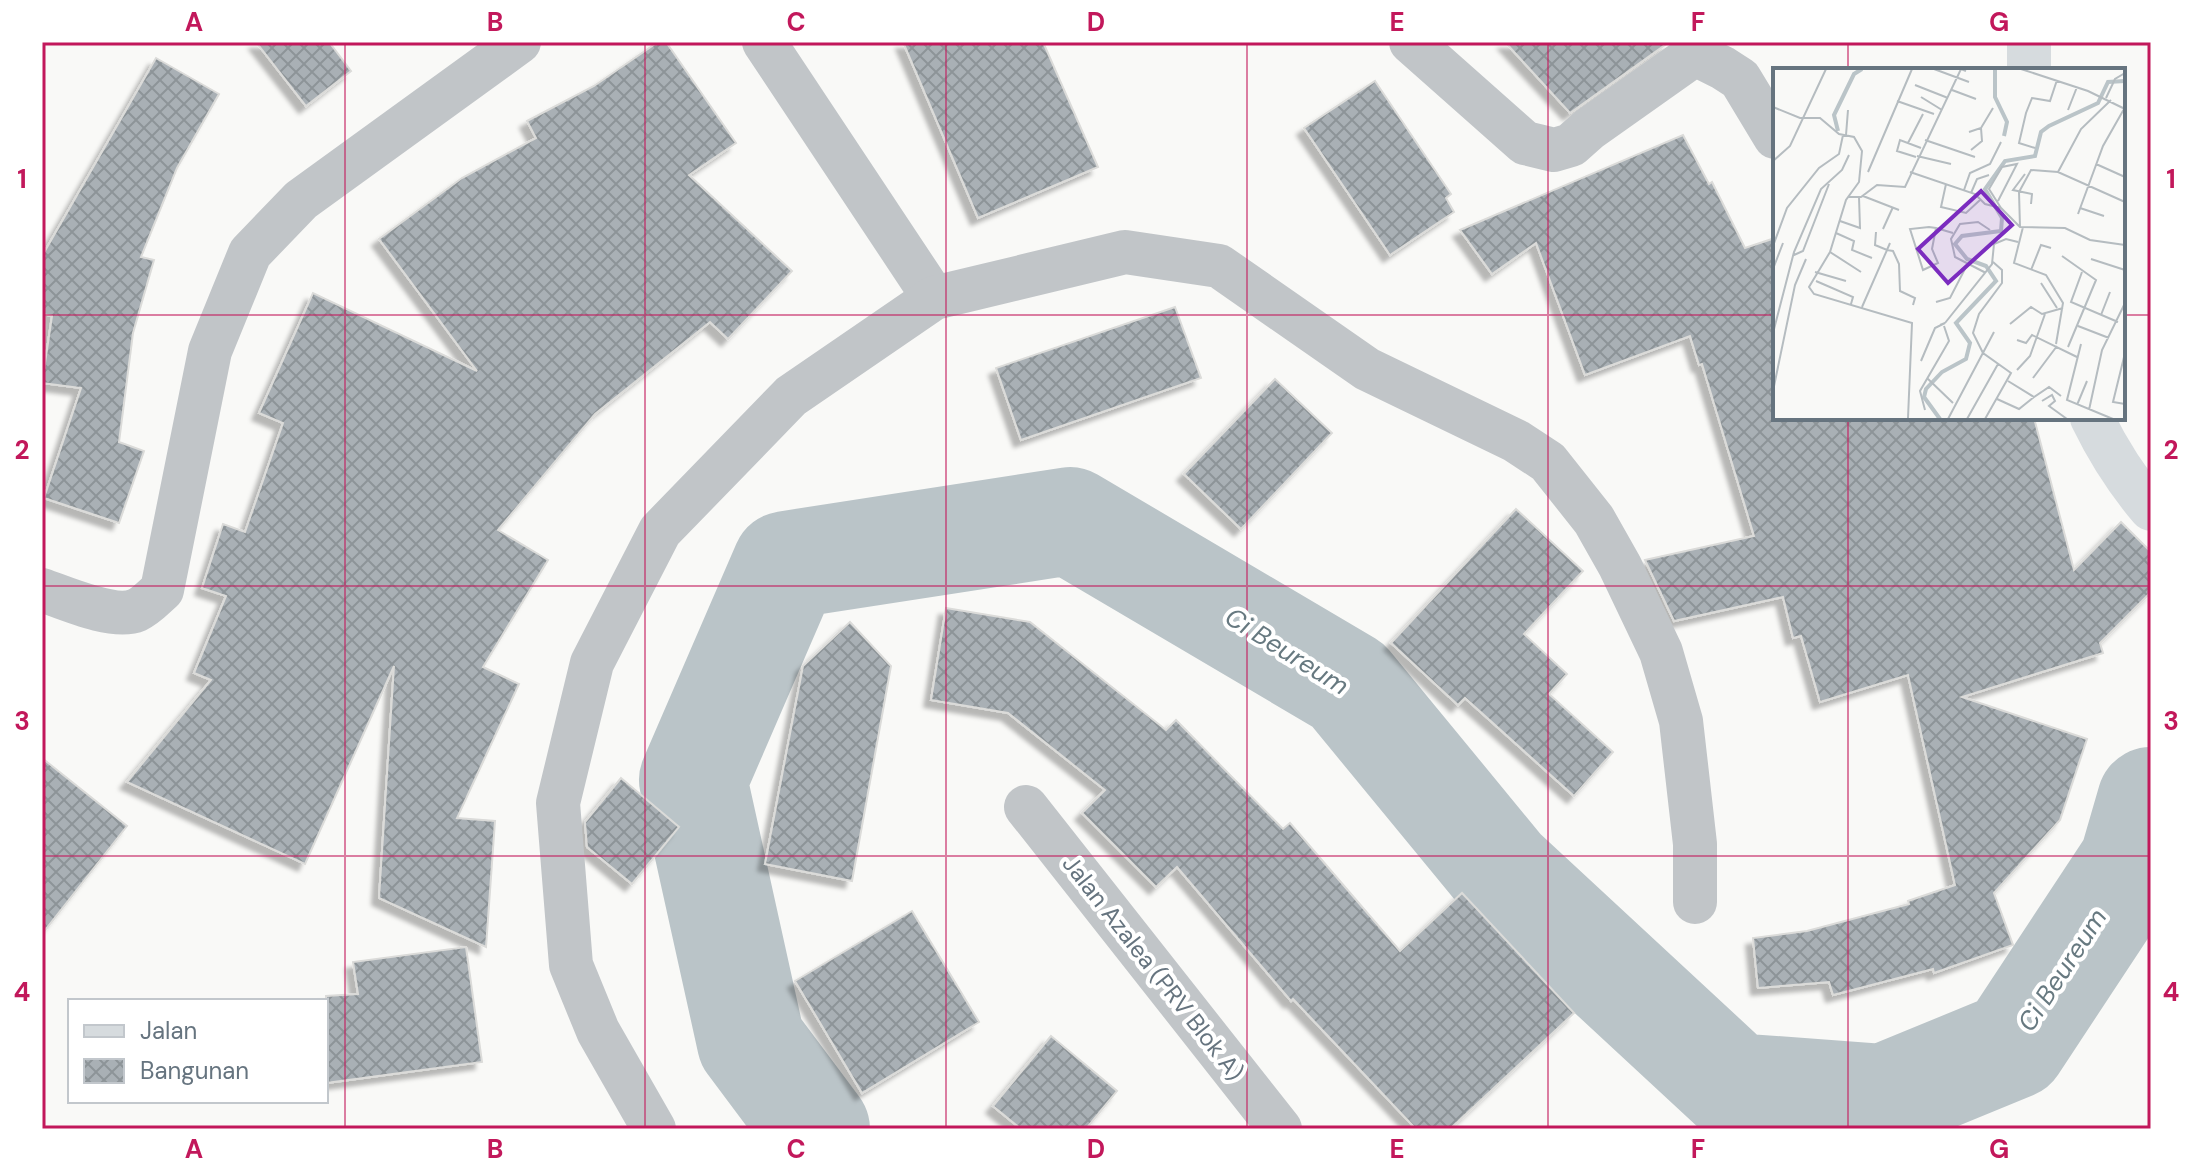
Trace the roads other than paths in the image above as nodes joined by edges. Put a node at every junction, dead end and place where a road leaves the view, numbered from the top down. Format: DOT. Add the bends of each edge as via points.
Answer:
graph roads {
  1 [pos="519,42"];
  2 [pos="764,42"];
  3 [pos="1411,42"];
  4 [pos="2029,42"];
  5 [pos="2029,68"];
  6 [pos="1773,134"];
  7 [pos="934,298"];
  8 [pos="2093,420"];
  9 [pos="2151,509"];
  10 [pos="42,590"];
  11 [pos="1026,807"];
  12 [pos="1695,902"];
  13 [pos="654,1129"];
  14 [pos="1280,1129"];
  1 -- 10 [label="street" via="301,200 250,253 210,351 162,590 138,610 117,613"];
  2 -- 7 [label="street"];
  3 -- 6 [label="street" via="1525,143 1554,150 1571,145 1695,54 1740,79"];
  4 -- 5 [label="main road"];
  7 -- 12 [label="street" via="1125,252 1219,266 1367,369 1516,441 1548,462 1594,520 1661,652 1681,721 1695,844"];
  7 -- 13 [label="street" via="791,396 660,531 592,663 558,803 571,965 598,1031"];
  8 -- 9 [label="main road" via="2126,478"];
  11 -- 14 [label="street, Jalan Azalea (PRV Blok A)"];
}
